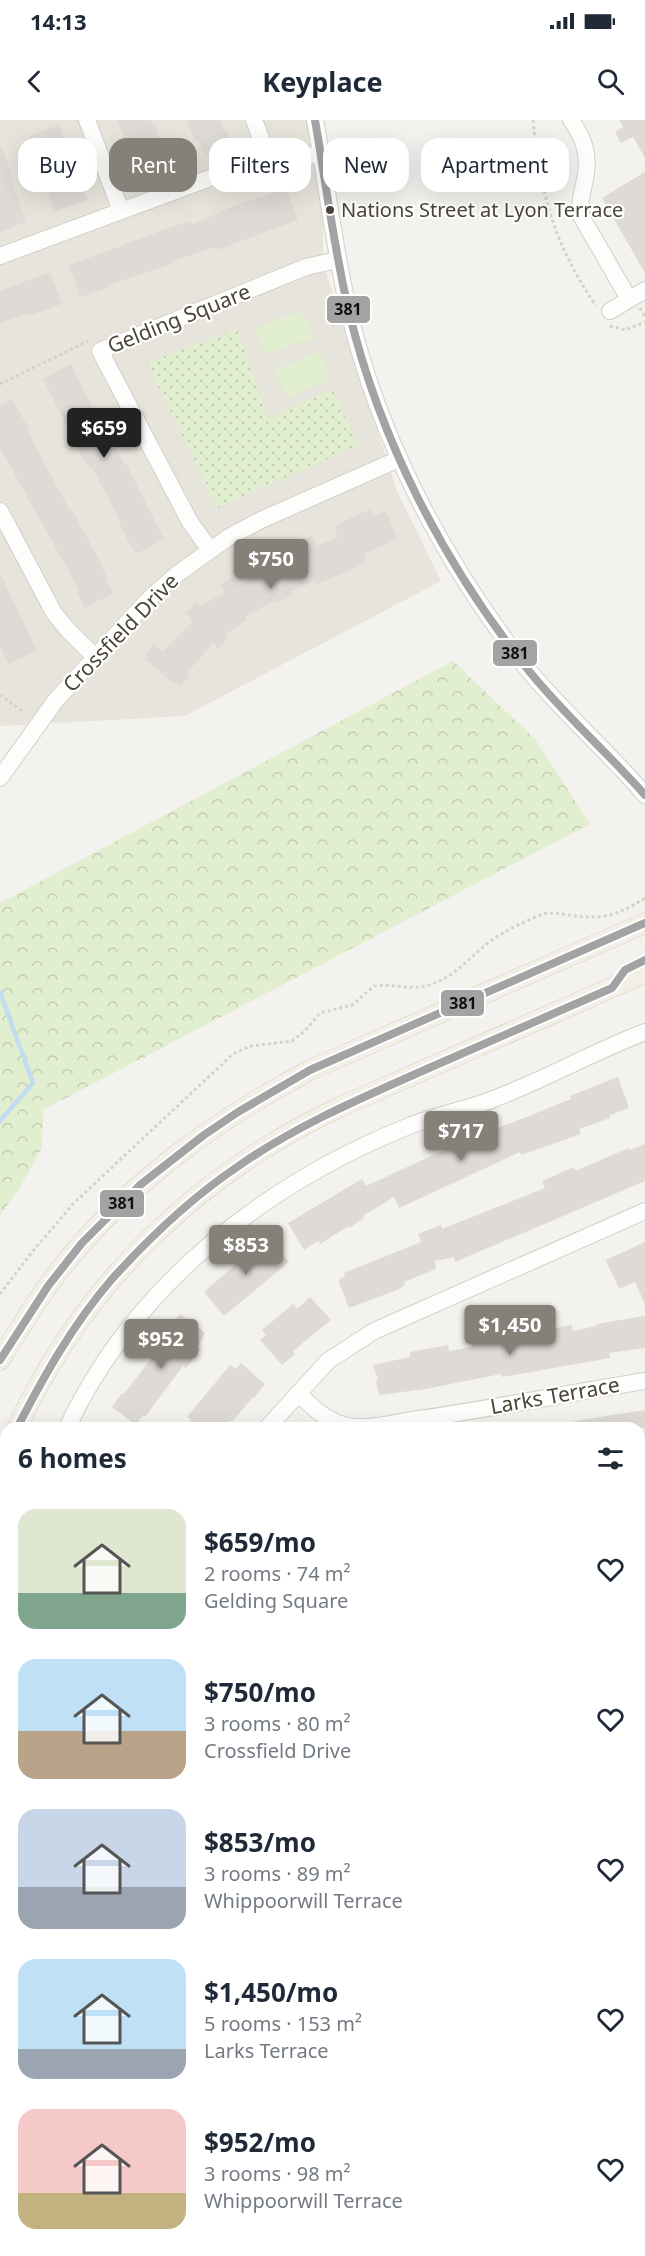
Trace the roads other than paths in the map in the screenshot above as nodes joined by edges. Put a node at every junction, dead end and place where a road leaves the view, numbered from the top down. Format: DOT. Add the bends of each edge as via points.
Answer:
graph roads {
  1 [pos="87,120"];
  2 [pos="254,120"];
  3 [pos="315,120"];
  4 [pos="571,120"];
  5 [pos="261,138"];
  6 [pos="321,154"];
  7 [pos="311,156"];
  8 [pos="209,178"];
  9 [pos="121,211"];
  10 [pos="0,256"];
  11 [pos="337,260"];
  12 [pos="645,290"];
  13 [pos="629,299"];
  14 [pos="606,316"];
  15 [pos="399,459"];
  16 [pos="0,511"];
  17 [pos="210,550"];
  18 [pos="95,657"];
  19 [pos="0,778"];
  20 [pos="645,795"];
  21 [pos="645,924"];
  22 [pos="645,960"];
  23 [pos="645,973"];
  24 [pos="612,988"];
  25 [pos="645,1032"];
  26 [pos="645,1210"];
  27 [pos="0,1360"];
  28 [pos="645,1381"];
  29 [pos="298,1394"];
  30 [pos="20,1422"];
  31 [pos="70,1422"];
  32 [pos="272,1422"];
  33 [pos="335,1422"];
  34 [pos="394,1422"];
  1 -- 9 [label="street"];
  2 -- 5 [label="street"];
  3 -- 6 [label="street"];
  4 -- 13 [label="street" via="585,149 581,216"];
  6 -- 7 [label="street"];
  6 -- 11 [label="street"];
  8 -- 9 [label="street"];
  9 -- 10 [label="street"];
  11 -- 15 [label="street" via="368,377"];
  11 -- 17 [label="street, Gelding Square" via="306,267 100,351 190,522"];
  12 -- 13 [label="street"];
  13 -- 14 [label="street"];
  15 -- 17 [label="street, Crossfield Drive" via="261,520"];
  15 -- 20 [label="street" via="430,521 492,623 559,706"];
  16 -- 18 [label="street" via="54,614"];
  17 -- 18 [label="street, Crossfield Drive" via="149,599"];
  18 -- 19 [label="street, Crossfield Drive" via="56,700"];
  21 -- 27 [label="main road" via="310,1070 214,1127 153,1173 93,1231 55,1276"];
  22 -- 24 [label="main road" via="619,974"];
  23 -- 24 [label="main road"];
  24 -- 30 [label="main road" via="311,1121 233,1168 151,1237 97,1297 31,1397"];
  25 -- 31 [label="street" via="491,1100 410,1125 325,1165 252,1210 193,1258 141,1312 94,1378"];
  26 -- 29 [label="street" via="374,1331 328,1361"];
  28 -- 34 [label="street, Larks Terrace"];
  29 -- 32 [label="street"];
  29 -- 33 [label="street, Larks Terrace"];
}
